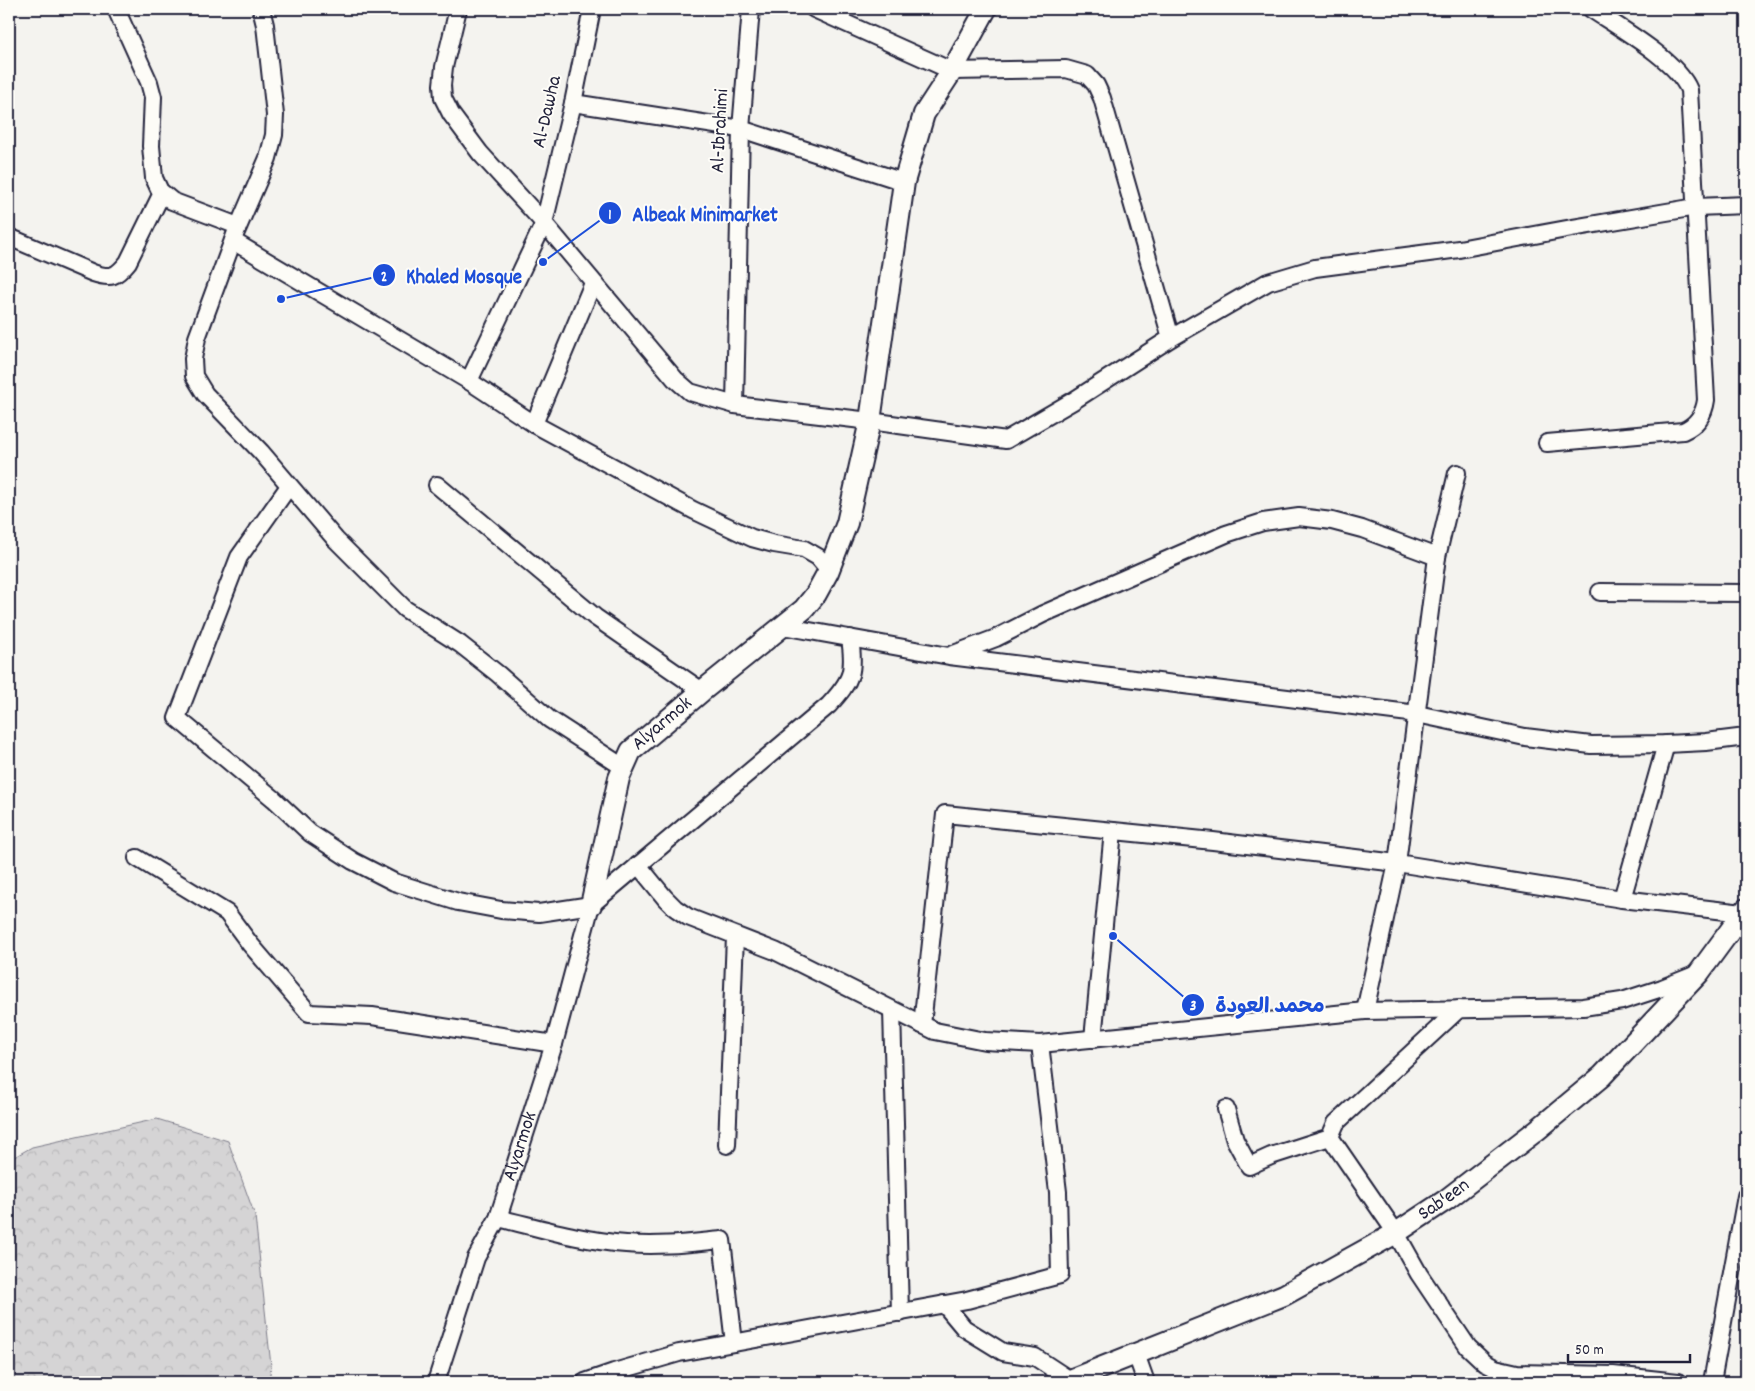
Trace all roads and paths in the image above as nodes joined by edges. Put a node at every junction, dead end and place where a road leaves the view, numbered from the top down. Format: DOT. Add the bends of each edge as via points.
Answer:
graph roads {
  1 [pos="116,9"];
  2 [pos="261,9"];
  3 [pos="458,9"];
  4 [pos="592,9"];
  5 [pos="751,9"];
  6 [pos="814,9"];
  7 [pos="986,9"];
  8 [pos="1591,9"];
  9 [pos="952,70"];
  10 [pos="573,103"];
  11 [pos="741,129"];
  12 [pos="904,182"];
  13 [pos="162,193"];
  14 [pos="1746,205"];
  15 [pos="1696,207"];
  16 [pos="544,223"];
  17 [pos="236,233"];
  18 [pos="9,237"];
  19 [pos="593,283"];
  20 [pos="1171,338"];
  21 [pos="469,381"];
  22 [pos="735,405"];
  23 [pos="870,421"];
  24 [pos="534,424"];
  25 [pos="1547,443"];
  26 [pos="1458,473"];
  27 [pos="437,485"];
  28 [pos="289,486"];
  29 [pos="1437,557"];
  30 [pos="829,570"];
  31 [pos="1600,592"];
  32 [pos="1746,593"];
  33 [pos="782,626"];
  34 [pos="850,638"];
  35 [pos="949,656"];
  36 [pos="702,691"];
  37 [pos="1417,714"];
  38 [pos="1746,737"];
  39 [pos="1666,744"];
  40 [pos="623,767"];
  41 [pos="1113,831"];
  42 [pos="137,858"];
  43 [pos="1397,862"];
  44 [pos="638,865"];
  45 [pos="1622,899"];
  46 [pos="591,906"];
  47 [pos="1745,911"];
  48 [pos="735,936"];
  49 [pos="1699,973"];
  50 [pos="1459,1009"];
  51 [pos="892,1010"];
  52 [pos="1365,1011"];
  53 [pos="922,1025"];
  54 [pos="1093,1039"];
  55 [pos="554,1044"];
  56 [pos="1040,1044"];
  57 [pos="1226,1110"];
  58 [pos="1330,1136"];
  59 [pos="727,1145"];
  60 [pos="1746,1196"];
  61 [pos="498,1218"];
  62 [pos="1396,1233"];
  63 [pos="944,1304"];
  64 [pos="900,1312"];
  65 [pos="734,1343"];
  66 [pos="1136,1354"];
  67 [pos="1093,1376"];
  68 [pos="1067,1381"];
  69 [pos="436,1382"];
  70 [pos="585,1382"];
  71 [pos="1146,1382"];
  72 [pos="1678,1382"];
  73 [pos="1712,1382"];
  1 -- 13 [label="street" via="153,97 151,146 154,178"];
  2 -- 17 [label="street" via="275,115 274,135 268,158"];
  3 -- 16 [label="street" via="444,67 443,98 480,153"];
  4 -- 10 [label="street, Al-Dawha"];
  5 -- 11 [label="street, Al-Ibrahimi"];
  6 -- 9 [label="street"];
  7 -- 9 [label="street, Alyarmok"];
  8 -- 15 [label="street" via="1667,61 1685,81 1690,97"];
  9 -- 12 [label="street, Alyarmok" via="924,114"];
  9 -- 20 [label="street" via="1066,69 1087,75 1096,85"];
  10 -- 11 [label="street"];
  10 -- 16 [label="street, Al-Dawha"];
  11 -- 12 [label="street"];
  11 -- 22 [label="street, Al-Ibrahimi"];
  12 -- 23 [label="street, Alyarmok"];
  13 -- 17 [label="street"];
  13 -- 18 [label="street" via="128,262 112,276 93,274"];
  14 -- 15 [label="street"];
  15 -- 20 [label="street" via="1459,249 1315,268 1268,282"];
  15 -- 25 [label="street" via="1706,400 1701,416 1688,428 1677,432"];
  16 -- 19 [label="street"];
  16 -- 21 [label="street, Al-Dawha"];
  17 -- 21 [label="street"];
  17 -- 28 [label="street" via="197,338 194,376 206,394"];
  19 -- 22 [label="street" via="675,379 690,392"];
  19 -- 24 [label="street"];
  20 -- 23 [label="street" via="1006,440"];
  21 -- 24 [label="street"];
  22 -- 23 [label="street"];
  23 -- 30 [label="street, Alyarmok" via="847,523"];
  24 -- 30 [label="street" via="752,538 804,549 818,557"];
  26 -- 29 [label="street"];
  27 -- 36 [label="street" via="595,617"];
  28 -- 40 [label="street" via="336,540 405,609 460,644 549,719"];
  28 -- 46 [label="street" via="239,556 177,718 310,833 353,861 394,882 458,902 502,910 539,913"];
  29 -- 35 [label="street" via="1332,521 1299,517 1263,522 1226,534"];
  29 -- 37 [label="street"];
  30 -- 33 [label="street, Alyarmok" via="804,609"];
  31 -- 32 [label="street"];
  33 -- 34 [label="street"];
  33 -- 36 [label="street, Alyarmok"];
  34 -- 35 [label="street"];
  34 -- 44 [label="street" via="852,672 846,687"];
  35 -- 37 [label="street"];
  36 -- 40 [label="street, Alyarmok" via="632,751"];
  37 -- 39 [label="street" via="1525,737 1591,744"];
  37 -- 43 [label="street"];
  38 -- 39 [label="street"];
  39 -- 45 [label="street"];
  40 -- 46 [label="street, Alyarmok"];
  41 -- 43 [label="street"];
  41 -- 53 [label="street" via="945,814"];
  41 -- 54 [label="street"];
  42 -- 55 [label="street" via="227,913 309,1012 372,1016"];
  43 -- 45 [label="street"];
  43 -- 52 [label="street"];
  44 -- 46 [label="street"];
  44 -- 48 [label="street" via="675,908 688,917"];
  45 -- 47 [label="street"];
  46 -- 55 [label="street, Alyarmok"];
  47 -- 49 [label="street, Sab'een"];
  48 -- 51 [label="street" via="775,951"];
  48 -- 59 [label="street"];
  49 -- 50 [label="street" via="1622,1001 1583,1007"];
  49 -- 62 [label="street, Sab'een" via="1602,1076 1446,1200"];
  50 -- 52 [label="street"];
  50 -- 58 [label="street" via="1336,1123"];
  51 -- 53 [label="street"];
  51 -- 64 [label="street"];
  52 -- 54 [label="street"];
  53 -- 56 [label="street" via="935,1031 985,1041"];
  54 -- 56 [label="street"];
  55 -- 61 [label="street, Alyarmok"];
  56 -- 63 [label="street" via="1058,1192 1060,1275"];
  57 -- 58 [label="street" via="1235,1140 1249,1166"];
  58 -- 62 [label="street"];
  60 -- 73 [label="street"];
  61 -- 65 [label="street" via="572,1236 625,1244 666,1246 722,1240"];
  61 -- 69 [label="street, Alyarmok" via="476,1258"];
  62 -- 66 [label="street, Sab'een" via="1284,1295"];
  62 -- 72 [label="street" via="1468,1348 1485,1363 1517,1373"];
  63 -- 64 [label="street"];
  63 -- 68 [label="street" via="964,1328 1004,1352 1035,1357"];
  64 -- 65 [label="street"];
  65 -- 70 [label="street" via="679,1353"];
  66 -- 67 [label="street, Sab'een"];
  66 -- 71 [label="street"];
  67 -- 68 [label="street, Sab'een"];
}
